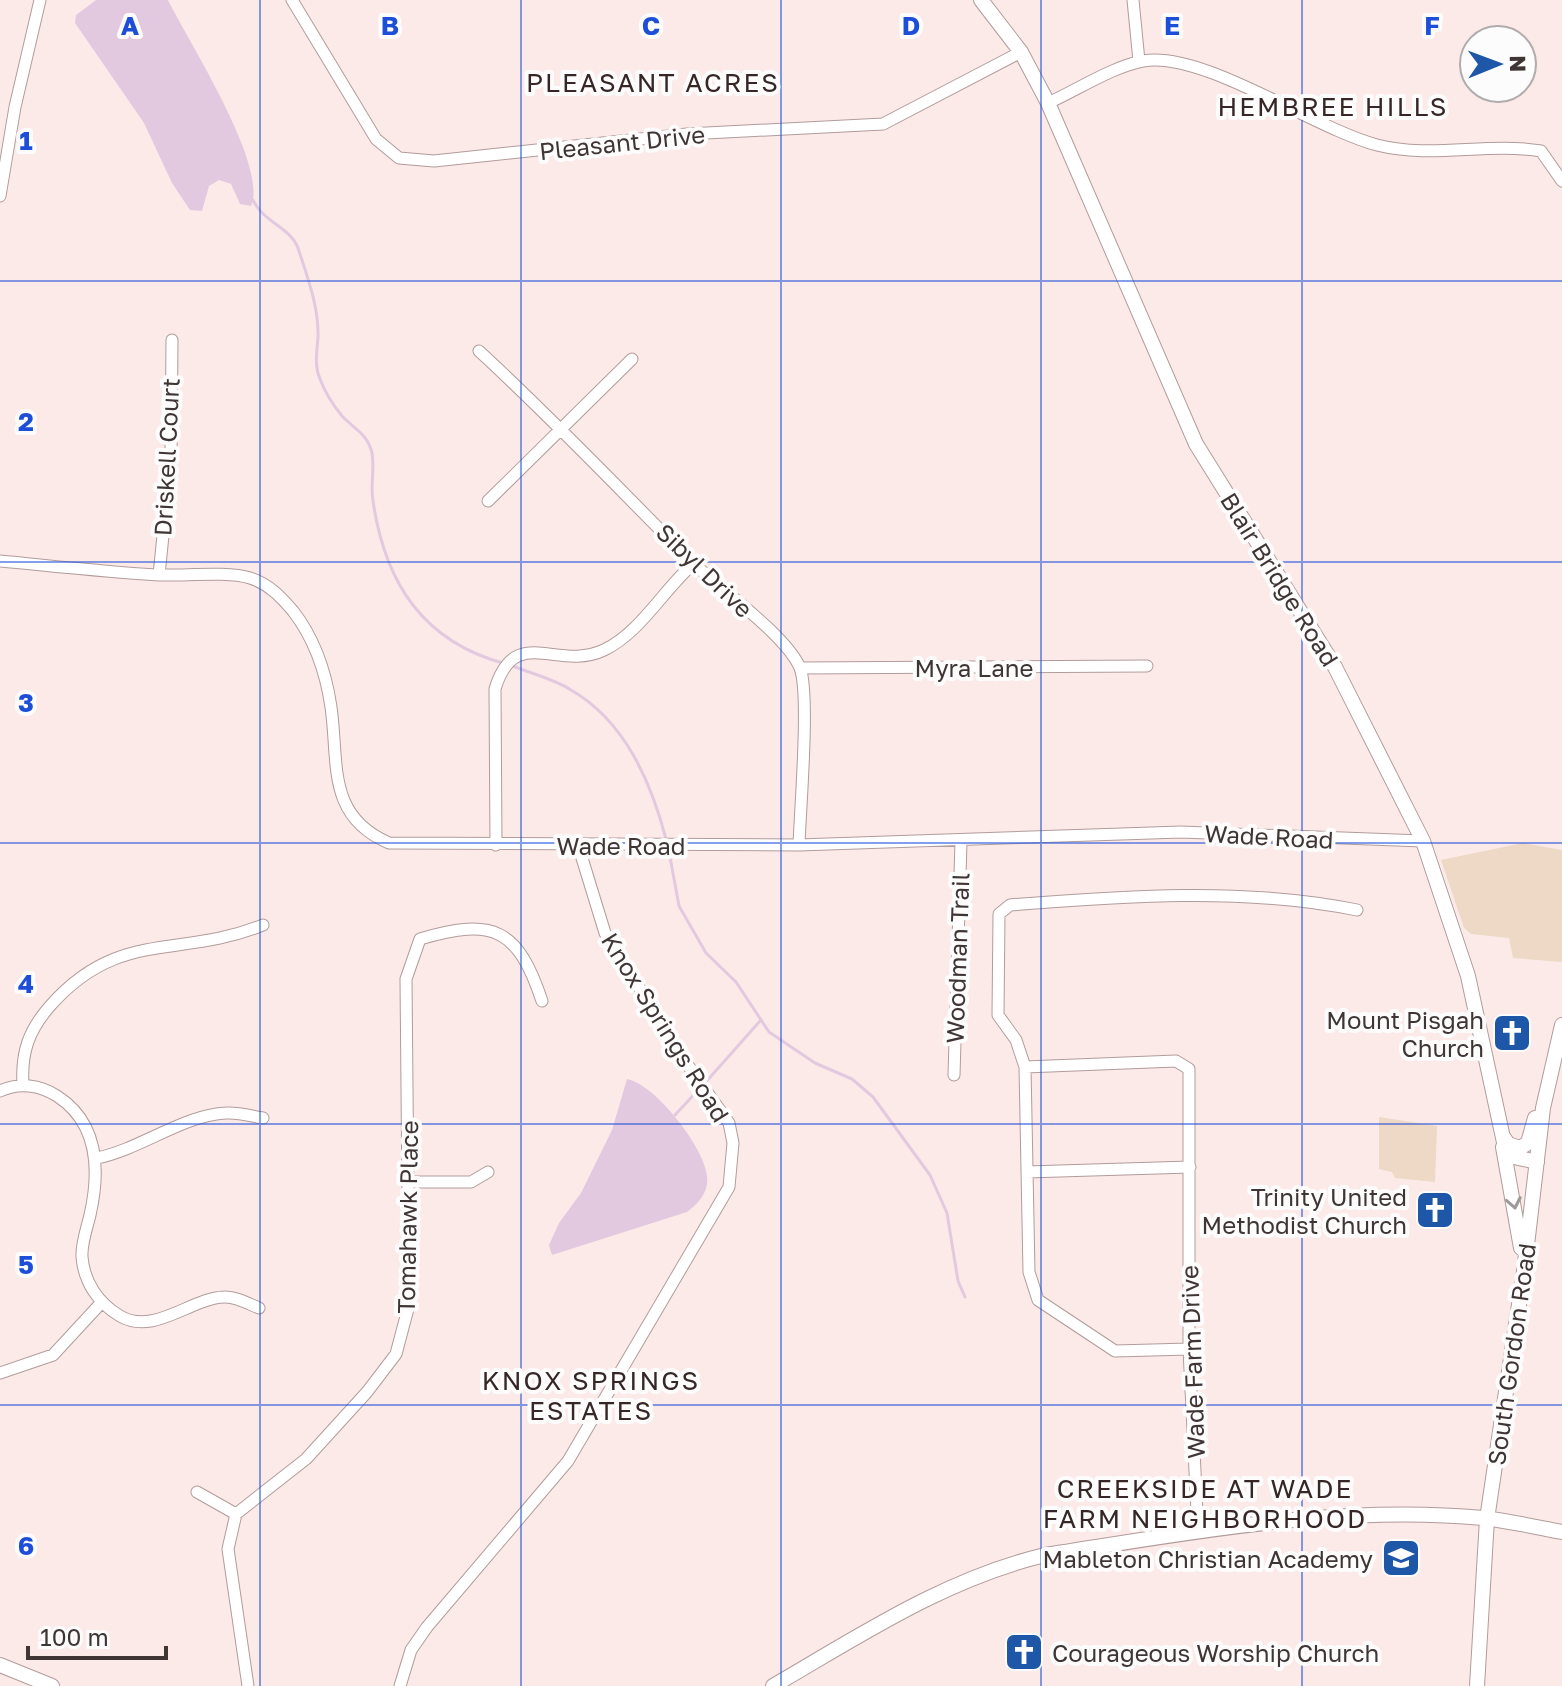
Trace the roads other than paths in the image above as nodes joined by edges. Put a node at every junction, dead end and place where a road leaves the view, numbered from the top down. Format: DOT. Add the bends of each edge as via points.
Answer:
graph roads {
  1 [pos="40,0"];
  2 [pos="292,0"];
  3 [pos="981,0"];
  4 [pos="1133,0"];
  5 [pos="1021,52"];
  6 [pos="1139,61"];
  7 [pos="1048,103"];
  8 [pos="1562,181"];
  9 [pos="0,196"];
  10 [pos="172,340"];
  11 [pos="479,351"];
  12 [pos="632,359"];
  13 [pos="563,428"];
  14 [pos="488,501"];
  15 [pos="0,561"];
  16 [pos="694,563"];
  17 [pos="159,575"];
  18 [pos="1147,666"];
  19 [pos="800,668"];
  20 [pos="1423,841"];
  21 [pos="961,842"];
  22 [pos="496,845"];
  23 [pos="578,845"];
  24 [pos="799,845"];
  25 [pos="1357,910"];
  26 [pos="263,925"];
  27 [pos="542,1001"];
  28 [pos="1562,1025"];
  29 [pos="1025,1067"];
  30 [pos="954,1075"];
  31 [pos="23,1084"];
  32 [pos="0,1091"];
  33 [pos="1543,1108"];
  34 [pos="263,1118"];
  35 [pos="1501,1134"];
  36 [pos="97,1158"];
  37 [pos="1537,1162"];
  38 [pos="1190,1167"];
  39 [pos="488,1172"];
  40 [pos="1027,1172"];
  41 [pos="409,1182"];
  42 [pos="1524,1271"];
  43 [pos="102,1302"];
  44 [pos="259,1308"];
  45 [pos="1189,1349"];
  46 [pos="0,1373"];
  47 [pos="197,1492"];
  48 [pos="236,1514"];
  49 [pos="1487,1519"];
  50 [pos="1198,1532"];
  51 [pos="1562,1532"];
  52 [pos="0,1665"];
  53 [pos="52,1686"];
  54 [pos="248,1686"];
  55 [pos="400,1686"];
  56 [pos="773,1686"];
  57 [pos="1477,1686"];
  1 -- 9 [label="street"];
  2 -- 5 [label="street, Pleasant Drive" via="376,139 391,154 410,162 687,134 883,124"];
  3 -- 5 [label="street, Blair Bridge Road"];
  4 -- 6 [label="street"];
  5 -- 7 [label="street, Blair Bridge Road"];
  6 -- 7 [label="street"];
  6 -- 8 [label="street" via="1181,63 1377,145 1541,151"];
  7 -- 20 [label="street, Blair Bridge Road" via="1196,444 1335,667"];
  10 -- 17 [label="street, Driskell Court" via="171,456"];
  11 -- 13 [label="street, Sibyl Drive"];
  12 -- 13 [label="street"];
  13 -- 14 [label="street"];
  13 -- 16 [label="street, Sibyl Drive"];
  15 -- 17 [label="street, Wade Road"];
  16 -- 19 [label="street, Sibyl Drive" via="777,639"];
  16 -- 22 [label="street" via="605,649 570,657 514,655 502,667 495,689"];
  17 -- 22 [label="street, Wade Road" via="248,577 287,603 302,623 326,682 343,799 354,819 373,836 406,846"];
  18 -- 19 [label="street, Myra Lane"];
  19 -- 24 [label="street"];
  20 -- 21 [label="street, Wade Road" via="1181,832"];
  20 -- 35 [label="street, Blair Bridge Road" via="1468,976"];
  21 -- 24 [label="street, Wade Road"];
  21 -- 30 [label="street, Woodman Trail"];
  22 -- 23 [label="street, Wade Road"];
  23 -- 24 [label="street, Wade Road"];
  23 -- 55 [label="street, Knox Springs Road" via="605,933 729,1123 729,1187 568,1461 427,1627 411,1650"];
  25 -- 29 [label="street" via="1202,894 1010,905 999,914 998,1015 1016,1040"];
  26 -- 31 [label="street" via="214,940 134,951 79,978 32,1031 21,1060"];
  27 -- 41 [label="street, Tomahawk Place" via="522,951 505,936 460,930 420,939 406,979"];
  28 -- 33 [label="street, South Gordon Road"];
  29 -- 38 [label="street, Wade Farm Drive" via="1176,1061 1189,1069"];
  29 -- 40 [label="street"];
  31 -- 32 [label="street"];
  31 -- 36 [label="street" via="51,1092 76,1108"];
  33 -- 35 [label="street" via="1533,1121 1528,1143 1520,1148"];
  33 -- 37 [label="street, South Gordon Road"];
  34 -- 36 [label="street" via="229,1112 208,1115 124,1152"];
  35 -- 37 [label="street" via="1508,1153"];
  35 -- 42 [label="street, Blair Bridge Road, one-way"];
  36 -- 43 [label="street" via="95,1196 81,1253 85,1274"];
  37 -- 42 [label="street, South Gordon Road"];
  38 -- 40 [label="street"];
  38 -- 45 [label="street, Wade Farm Drive"];
  39 -- 41 [label="street" via="471,1182"];
  40 -- 45 [label="street" via="1029,1272 1038,1300 1115,1351"];
  41 -- 48 [label="street, Tomahawk Place" via="409,1305 396,1354 306,1459"];
  42 -- 49 [label="street, South Gordon Road"];
  43 -- 44 [label="street" via="123,1318 156,1320 226,1296"];
  43 -- 46 [label="street" via="53,1355"];
  45 -- 50 [label="street, Wade Farm Drive"];
  47 -- 48 [label="street"];
  48 -- 54 [label="street" via="228,1549"];
  49 -- 50 [label="street" via="1365,1516"];
  49 -- 51 [label="street"];
  49 -- 57 [label="street, South Gordon Road"];
  50 -- 56 [label="street" via="1045,1555 970,1577"];
  52 -- 53 [label="street"];
}
